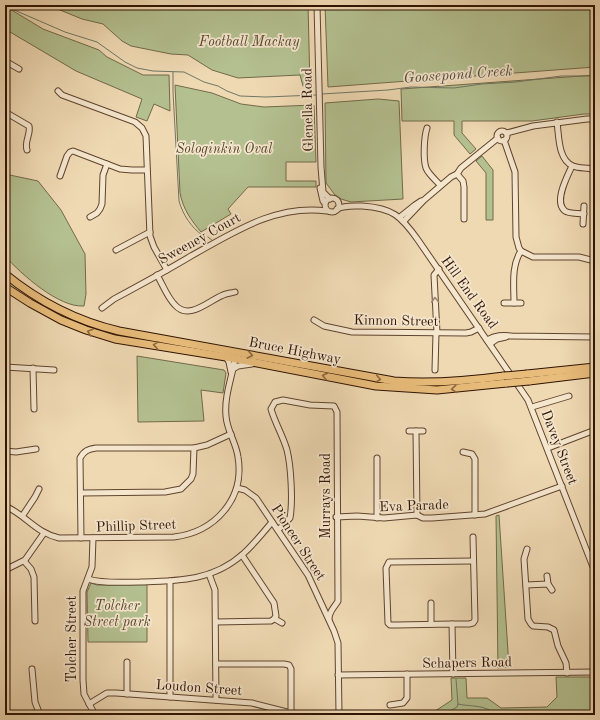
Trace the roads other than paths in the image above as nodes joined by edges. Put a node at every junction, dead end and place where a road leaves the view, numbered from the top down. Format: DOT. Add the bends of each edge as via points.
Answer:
graph roads {
  1 [pos="317,5"];
  2 [pos="5,61"];
  3 [pos="19,69"];
  4 [pos="58,91"];
  5 [pos="5,112"];
  6 [pos="595,119"];
  7 [pos="557,122"];
  8 [pos="427,128"];
  9 [pos="507,133"];
  10 [pos="498,138"];
  11 [pos="504,140"];
  12 [pos="28,150"];
  13 [pos="106,164"];
  14 [pos="572,166"];
  15 [pos="321,167"];
  16 [pos="147,170"];
  17 [pos="595,170"];
  18 [pos="457,174"];
  19 [pos="60,176"];
  20 [pos="440,185"];
  21 [pos="330,199"];
  22 [pos="337,201"];
  23 [pos="325,204"];
  24 [pos="348,206"];
  25 [pos="584,206"];
  26 [pos="337,209"];
  27 [pos="315,210"];
  28 [pos="327,211"];
  29 [pos="584,214"];
  30 [pos="90,217"];
  31 [pos="402,219"];
  32 [pos="464,219"];
  33 [pos="582,224"];
  34 [pos="150,232"];
  35 [pos="116,250"];
  36 [pos="521,251"];
  37 [pos="595,261"];
  38 [pos="439,269"];
  39 [pos="167,270"];
  40 [pos="5,274"];
  41 [pos="157,275"];
  42 [pos="5,280"];
  43 [pos="5,287"];
  44 [pos="235,292"];
  45 [pos="504,303"];
  46 [pos="514,303"];
  47 [pos="521,303"];
  48 [pos="102,308"];
  49 [pos="76,318"];
  50 [pos="314,320"];
  51 [pos="478,328"];
  52 [pos="436,333"];
  53 [pos="595,337"];
  54 [pos="171,340"];
  55 [pos="489,342"];
  56 [pos="226,357"];
  57 [pos="235,359"];
  58 [pos="257,364"];
  59 [pos="5,367"];
  60 [pos="595,367"];
  61 [pos="33,368"];
  62 [pos="233,369"];
  63 [pos="54,370"];
  64 [pos="435,370"];
  65 [pos="595,373"];
  66 [pos="231,375"];
  67 [pos="528,377"];
  68 [pos="506,380"];
  69 [pos="569,396"];
  70 [pos="532,407"];
  71 [pos="34,409"];
  72 [pos="595,430"];
  73 [pos="409,431"];
  74 [pos="416,431"];
  75 [pos="423,431"];
  76 [pos="231,434"];
  77 [pos="194,448"];
  78 [pos="548,448"];
  79 [pos="36,449"];
  80 [pos="5,451"];
  81 [pos="463,452"];
  82 [pos="377,458"];
  83 [pos="562,486"];
  84 [pos="237,488"];
  85 [pos="39,489"];
  86 [pos="82,493"];
  87 [pos="5,506"];
  88 [pos="23,515"];
  89 [pos="417,515"];
  90 [pos="476,515"];
  91 [pos="336,517"];
  92 [pos="377,518"];
  93 [pos="272,522"];
  94 [pos="278,530"];
  95 [pos="44,533"];
  96 [pos="473,537"];
  97 [pos="81,538"];
  98 [pos="93,538"];
  99 [pos="527,549"];
  100 [pos="242,555"];
  101 [pos="24,561"];
  102 [pos="473,561"];
  103 [pos="5,570"];
  104 [pos="595,572"];
  105 [pos="209,574"];
  106 [pos="547,576"];
  107 [pos="88,578"];
  108 [pos="170,581"];
  109 [pos="548,584"];
  110 [pos="526,585"];
  111 [pos="552,590"];
  112 [pos="431,603"];
  113 [pos="323,606"];
  114 [pos="332,608"];
  115 [pos="275,619"];
  116 [pos="329,619"];
  117 [pos="35,621"];
  118 [pos="216,622"];
  119 [pos="282,622"];
  120 [pos="431,624"];
  121 [pos="452,624"];
  122 [pos="127,662"];
  123 [pos="216,664"];
  124 [pos="32,669"];
  125 [pos="595,672"];
  126 [pos="567,673"];
  127 [pos="407,674"];
  128 [pos="453,674"];
  129 [pos="338,675"];
  130 [pos="127,694"];
  131 [pos="170,697"];
  132 [pos="216,700"];
  133 [pos="89,704"];
  134 [pos="390,705"];
  135 [pos="291,713"];
  136 [pos="93,714"];
  137 [pos="40,715"];
  138 [pos="309,715"];
  139 [pos="339,715"];
  1 -- 15 [label="street, Glenella Road"];
  2 -- 3 [label="street"];
  4 -- 16 [label="street" via="139,125 146,136"];
  5 -- 12 [label="street" via="29,126 26,147"];
  6 -- 7 [label="street"];
  7 -- 9 [label="street"];
  7 -- 14 [label="street" via="562,156"];
  8 -- 20 [label="street" via="425,164"];
  9 -- 10 [label="street" via="500,131"];
  9 -- 11 [label="street"];
  10 -- 11 [label="street"];
  10 -- 18 [label="street"];
  11 -- 36 [label="street" via="515,172 516,237"];
  13 -- 16 [label="street" via="126,170"];
  13 -- 19 [label="street" via="70,151"];
  13 -- 30 [label="street" via="102,204 97,213"];
  14 -- 17 [label="street"];
  14 -- 29 [label="street" via="561,190 561,204 566,212"];
  15 -- 21 [label="street, Glenella Road" via="324,192"];
  15 -- 23 [label="street, Glenella Road" via="320,189"];
  16 -- 34 [label="street"];
  18 -- 20 [label="street"];
  18 -- 32 [label="street" via="464,187"];
  20 -- 31 [label="street"];
  21 -- 22 [label="street"];
  21 -- 23 [label="street"];
  22 -- 24 [label="street"];
  22 -- 26 [label="street"];
  23 -- 27 [label="street, Sweeney Court"];
  23 -- 28 [label="street"];
  24 -- 26 [label="street"];
  24 -- 31 [label="street" via="379,208"];
  25 -- 29 [label="street"];
  26 -- 28 [label="street"];
  27 -- 28 [label="street, Sweeney Court"];
  27 -- 39 [label="street, Sweeney Court" via="284,213 248,224"];
  29 -- 33 [label="street"];
  31 -- 38 [label="street, Hill End Road"];
  34 -- 35 [label="street"];
  34 -- 39 [label="street" via="152,242"];
  36 -- 37 [label="street" via="533,257 579,257"];
  36 -- 46 [label="street" via="516,259"];
  38 -- 51 [label="street, Hill End Road"];
  52 -- 38 [label="street, one-way" via="434,275"];
  39 -- 41 [label="street, Sweeney Court"];
  40 -- 49 [label="highway, Bruce Highway" via="30,292"];
  41 -- 44 [label="street" via="175,305 183,310 198,308 225,294"];
  41 -- 48 [label="street, Sweeney Court"];
  42 -- 49 [label="highway" via="29,296"];
  56 -- 43 [label="highway, Bruce Highway, one-way" via="94,333 49,314"];
  45 -- 46 [label="street"];
  46 -- 47 [label="street"];
  49 -- 54 [label="highway, Bruce Highway" via="119,332"];
  50 -- 52 [label="street, Kinnon Street" via="324,326 352,332"];
  51 -- 52 [label="street, Kinnon Street" via="471,332"];
  51 -- 55 [label="street, Hill End Road"];
  52 -- 64 [label="street"];
  53 -- 55 [label="street, Hill End Road" via="512,336"];
  54 -- 57 [label="highway" via="231,354"];
  54 -- 68 [label="highway, Bruce Highway, one-way" via="394,381 436,383"];
  55 -- 70 [label="street, Davey Street"];
  56 -- 57 [label="highway, Bruce Highway"];
  56 -- 66 [label="street"];
  57 -- 58 [label="highway, Bruce Highway"];
  57 -- 62 [label="street"];
  58 -- 62 [label="street" via="240,365"];
  68 -- 58 [label="highway, Bruce Highway, one-way" via="452,389 419,390 376,386"];
  59 -- 61 [label="street"];
  60 -- 67 [label="highway, Bruce Highway"];
  61 -- 63 [label="street"];
  61 -- 71 [label="street"];
  62 -- 66 [label="street"];
  65 -- 67 [label="highway, Bruce Highway"];
  66 -- 76 [label="street, Phillip Street" via="226,410"];
  67 -- 68 [label="highway, Bruce Highway, bridge"];
  69 -- 70 [label="street"];
  70 -- 78 [label="street, Davey Street"];
  72 -- 78 [label="street"];
  73 -- 74 [label="street"];
  74 -- 75 [label="street"];
  74 -- 89 [label="street"];
  76 -- 77 [label="street"];
  76 -- 84 [label="street, Phillip Street" via="240,466"];
  77 -- 86 [label="street" via="193,474 181,489 164,492"];
  77 -- 86 [label="street" via="87,450 80,458"];
  78 -- 83 [label="street, Davey Street"];
  79 -- 80 [label="street"];
  81 -- 90 [label="street" via="472,454 475,459"];
  82 -- 92 [label="street"];
  83 -- 90 [label="street, Eva Parade" via="493,512"];
  83 -- 104 [label="street, Davey Street"];
  84 -- 93 [label="street, Pioneer Street" via="252,495"];
  84 -- 98 [label="street, Phillip Street" via="223,513 207,527 193,533 174,537"];
  85 -- 88 [label="street"];
  86 -- 97 [label="street"];
  87 -- 88 [label="street, Phillip Street"];
  88 -- 95 [label="street, Phillip Street"];
  89 -- 90 [label="street, Eva Parade" via="432,518"];
  89 -- 92 [label="street, Eva Parade"];
  91 -- 92 [label="street, Eva Parade"];
  91 -- 94 [label="street, Murrays Road" via="337,412 334,406 283,400 275,402 271,409 286,448 291,494 290,518"];
  91 -- 114 [label="street, Murrays Road" via="338,601"];
  93 -- 94 [label="street, Pioneer Street"];
  93 -- 100 [label="street"];
  94 -- 113 [label="street, Pioneer Street" via="308,575"];
  95 -- 97 [label="street, Phillip Street" via="59,538"];
  95 -- 101 [label="street"];
  96 -- 102 [label="street"];
  97 -- 98 [label="street, Phillip Street"];
  98 -- 107 [label="street, Tolcher Street" via="93,563"];
  99 -- 110 [label="street" via="524,559"];
  100 -- 105 [label="street"];
  100 -- 115 [label="street" via="274,603"];
  101 -- 103 [label="street"];
  101 -- 117 [label="street" via="34,577"];
  102 -- 120 [label="street" via="389,562 386,565 388,623"];
  102 -- 121 [label="street" via="475,620 468,624"];
  105 -- 108 [label="street" via="183,581"];
  105 -- 118 [label="street" via="215,590"];
  106 -- 109 [label="street"];
  107 -- 108 [label="street" via="104,582"];
  107 -- 133 [label="street, Tolcher Street" via="82,591 83,687"];
  108 -- 131 [label="street"];
  109 -- 110 [label="street"];
  109 -- 111 [label="street"];
  110 -- 126 [label="street" via="529,622 533,626 554,630"];
  112 -- 120 [label="street"];
  113 -- 114 [label="street"];
  113 -- 116 [label="street, Pioneer Street"];
  114 -- 116 [label="street, Murrays Road"];
  115 -- 118 [label="street"];
  115 -- 119 [label="street"];
  116 -- 129 [label="street, Pioneer Street" via="338,643"];
  118 -- 123 [label="street"];
  120 -- 121 [label="street"];
  121 -- 128 [label="street"];
  122 -- 130 [label="street"];
  123 -- 132 [label="street"];
  123 -- 135 [label="street" via="288,665"];
  124 -- 137 [label="street" via="35,702"];
  125 -- 126 [label="street, Schapers Road"];
  126 -- 128 [label="street, Schapers Road"];
  127 -- 128 [label="street, Schapers Road"];
  127 -- 129 [label="street, Schapers Road"];
  127 -- 134 [label="street" via="407,698 402,703"];
  129 -- 139 [label="street, Pioneer Street"];
  130 -- 131 [label="street, Loudon Street"];
  130 -- 133 [label="street, Loudon Street" via="107,693"];
  131 -- 132 [label="street, Loudon Street"];
  132 -- 135 [label="street, Loudon Street" via="252,703"];
  133 -- 136 [label="street, Tolcher Street"];
  135 -- 138 [label="street, Loudon Street"];
}
